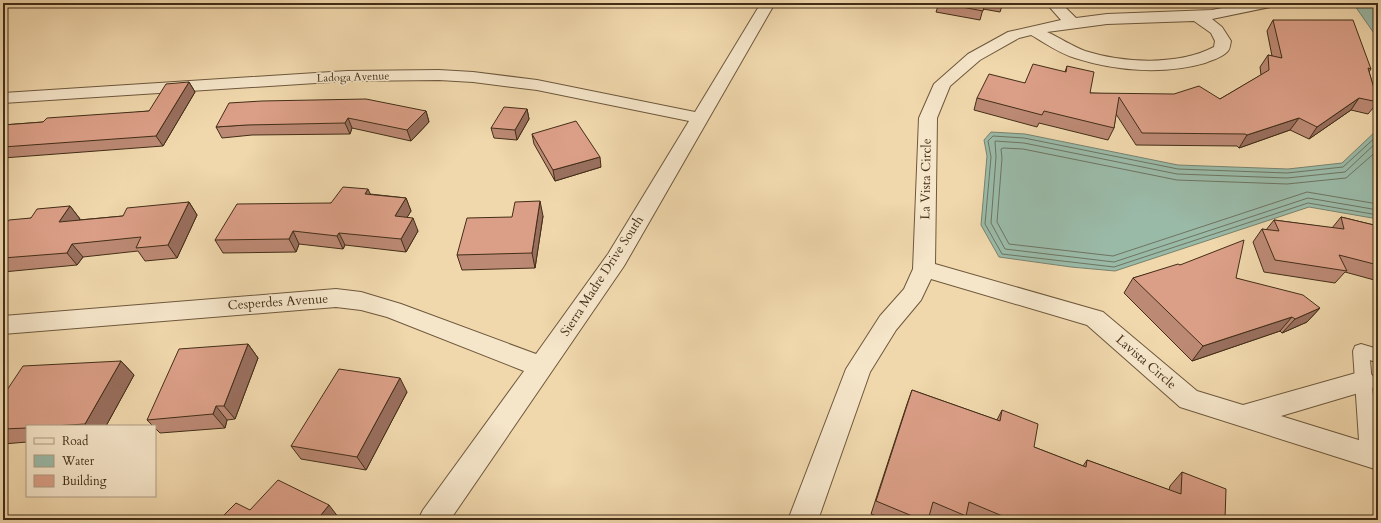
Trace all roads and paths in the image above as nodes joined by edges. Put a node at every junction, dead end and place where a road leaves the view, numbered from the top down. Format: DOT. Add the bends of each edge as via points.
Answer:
graph roads {
  1 [pos="768,3"];
  2 [pos="1053,3"];
  3 [pos="1270,3"];
  4 [pos="1198,16"];
  5 [pos="1071,22"];
  6 [pos="1033,30"];
  7 [pos="3,98"];
  8 [pos="699,118"];
  9 [pos="924,269"];
  10 [pos="3,325"];
  11 [pos="1378,356"];
  12 [pos="542,367"];
  13 [pos="1363,382"];
  14 [pos="1243,416"];
  15 [pos="1373,457"];
  16 [pos="434,520"];
  17 [pos="803,520"];
  1 -- 8 [label="street, Sierra Madre Drive South"];
  2 -- 5 [label="street"];
  3 -- 4 [label="street, La Vista Circle"];
  4 -- 5 [label="street, La Vista Circle" via="1107,18"];
  4 -- 6 [label="street" via="1217,30 1223,41 1221,49 1212,56 1181,63 1146,66 1078,54"];
  5 -- 6 [label="street, La Vista Circle"];
  6 -- 9 [label="street, La Vista Circle" via="1014,35 974,58 942,84 928,118"];
  7 -- 8 [label="street, Ladoga Avenue" via="347,76 439,75 537,85"];
  8 -- 12 [label="street, Sierra Madre Drive South" via="616,260"];
  9 -- 14 [label="street, Lavista Circle" via="1095,318 1189,400"];
  9 -- 17 [label="street, La Vista Circle" via="913,294 888,323 859,369"];
  10 -- 12 [label="street, Cesperdes Avenue" via="336,298 361,301 393,310"];
  11 -- 13 [label="lane, Lavista Circle" via="1360,351"];
  12 -- 16 [label="street, Sierra Madre Drive South"];
  13 -- 14 [label="street"];
  13 -- 15 [label="lane, Lavista Circle"];
  14 -- 15 [label="street, Lavista Circle"];
}
